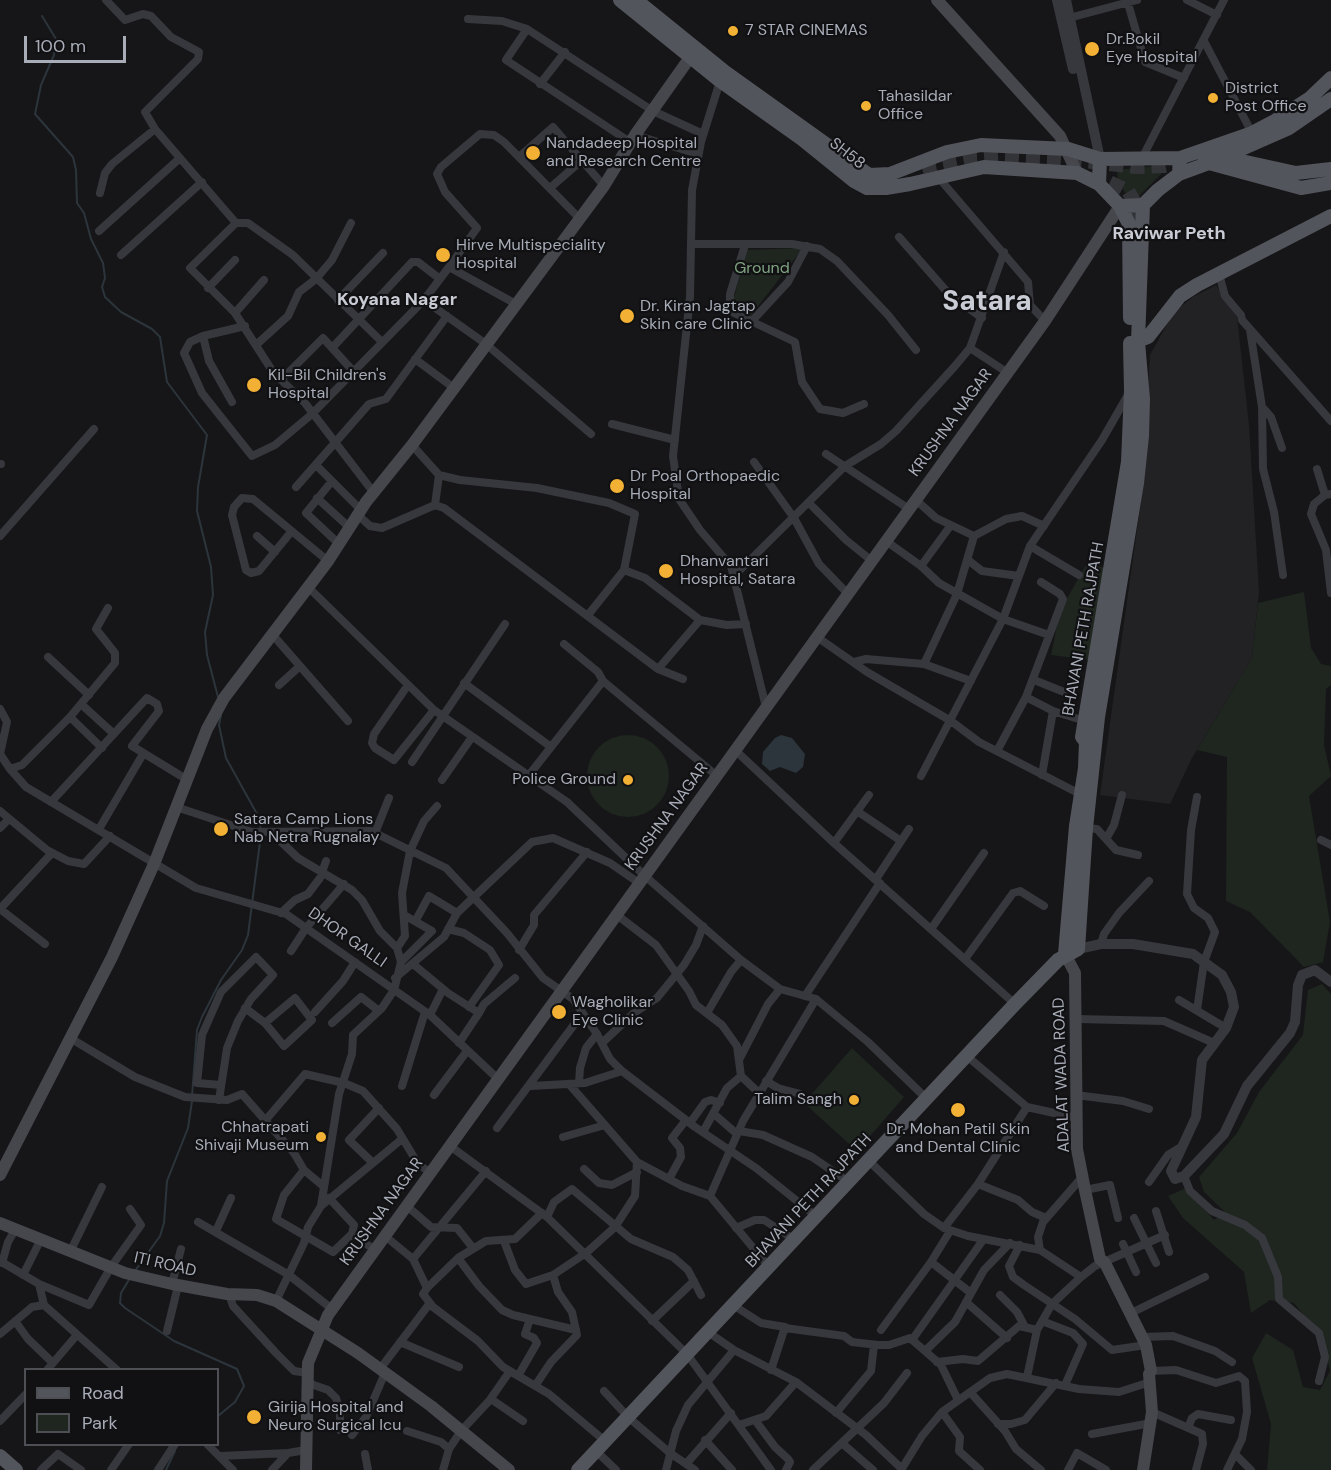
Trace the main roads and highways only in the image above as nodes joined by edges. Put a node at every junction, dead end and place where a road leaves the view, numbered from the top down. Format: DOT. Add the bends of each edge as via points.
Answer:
graph roads {
  1 [pos="620,0"];
  2 [pos="636,0"];
  3 [pos="937,0"];
  4 [pos="693,53"];
  5 [pos="1331,78"];
  6 [pos="1331,88"];
  7 [pos="1331,99"];
  8 [pos="1251,136"];
  9 [pos="1068,149"];
  10 [pos="830,154"];
  11 [pos="1223,157"];
  12 [pos="1180,158"];
  13 [pos="1100,159"];
  14 [pos="1209,163"];
  15 [pos="904,169"];
  16 [pos="1331,169"];
  17 [pos="1077,173"];
  18 [pos="1179,174"];
  19 [pos="1100,183"];
  20 [pos="1331,183"];
  21 [pos="886,188"];
  22 [pos="1143,205"];
  23 [pos="1120,206"];
  24 [pos="1331,216"];
  25 [pos="1134,343"];
  26 [pos="1137,387"];
  27 [pos="1125,516"];
  28 [pos="1086,742"];
  29 [pos="1071,951"];
  30 [pos="0,1175"];
  31 [pos="0,1223"];
  32 [pos="322,1329"];
  33 [pos="0,1456"];
  34 [pos="16,1470"];
  35 [pos="306,1470"];
  36 [pos="509,1470"];
  37 [pos="578,1470"];
  38 [pos="1143,1470"];
  1 -- 4 [label="main road, SH58 / SH58"];
  2 -- 4 [label="main road, SH58 / SH58"];
  3 -- 9 [label="main road"];
  4 -- 10 [label="main road, SH58 / SH58"];
  4 -- 30 [label="main road" via="604,186 224,698 207,729 112,957"];
  5 -- 8 [label="main road" via="1310,98"];
  6 -- 8 [label="main road" via="1300,112"];
  7 -- 11 [label="main road" via="1289,128"];
  8 -- 12 [label="main road"];
  9 -- 13 [label="main road, SH58 / SH58"];
  9 -- 15 [label="main road, SH58 / SH58" via="965,147"];
  9 -- 17 [label="main road"];
  10 -- 15 [label="main road, SH58 / SH58" via="869,175"];
  10 -- 21 [label="main road, SH58 / SH58" via="854,181 867,188"];
  11 -- 12 [label="main road, SH58"];
  11 -- 14 [label="main road"];
  11 -- 16 [label="main road" via="1296,174"];
  12 -- 13 [label="main road, SH58"];
  12 -- 18 [label="main road"];
  13 -- 19 [label="main road"];
  14 -- 18 [label="main road"];
  14 -- 20 [label="main road" via="1301,188"];
  15 -- 21 [label="main road" via="923,171"];
  17 -- 19 [label="main road, SH58 / SH58"];
  17 -- 21 [label="main road, SH58 / SH58" via="984,167"];
  18 -- 22 [label="main road"];
  19 -- 23 [label="main road"];
  22 -- 23 [label="main road"];
  22 -- 25 [label="main road"];
  23 -- 25 [label="main road" via="1129,224"];
  23 -- 32 [label="main road, KRUSHNA NAGAR" via="1045,321 385,1236"];
  24 -- 25 [label="main road" via="1180,296 1157,328"];
  25 -- 26 [label="main road"];
  26 -- 28 [label="main road, BHAVANI PETH RAJPATH" via="1085,722"];
  26 -- 29 [label="main road" via="1142,436 1137,483 1098,717"];
  27 -- 28 [label="main road"];
  28 -- 29 [label="main road, BHAVANI PETH RAJPATH"];
  29 -- 37 [label="main road, BHAVANI PETH RAJPATH" via="1015,1004"];
  29 -- 38 [label="main road, ADALAT WADA ROAD" via="1077,1019 1077,1149 1100,1260 1144,1341 1151,1418"];
  31 -- 32 [label="main road, ITI ROAD" via="130,1274 229,1294 257,1294"];
  32 -- 35 [label="main road, KRUSHNA NAGAR" via="308,1363"];
  32 -- 36 [label="main road, ITI ROAD"];
  33 -- 34 [label="main road"];
}
